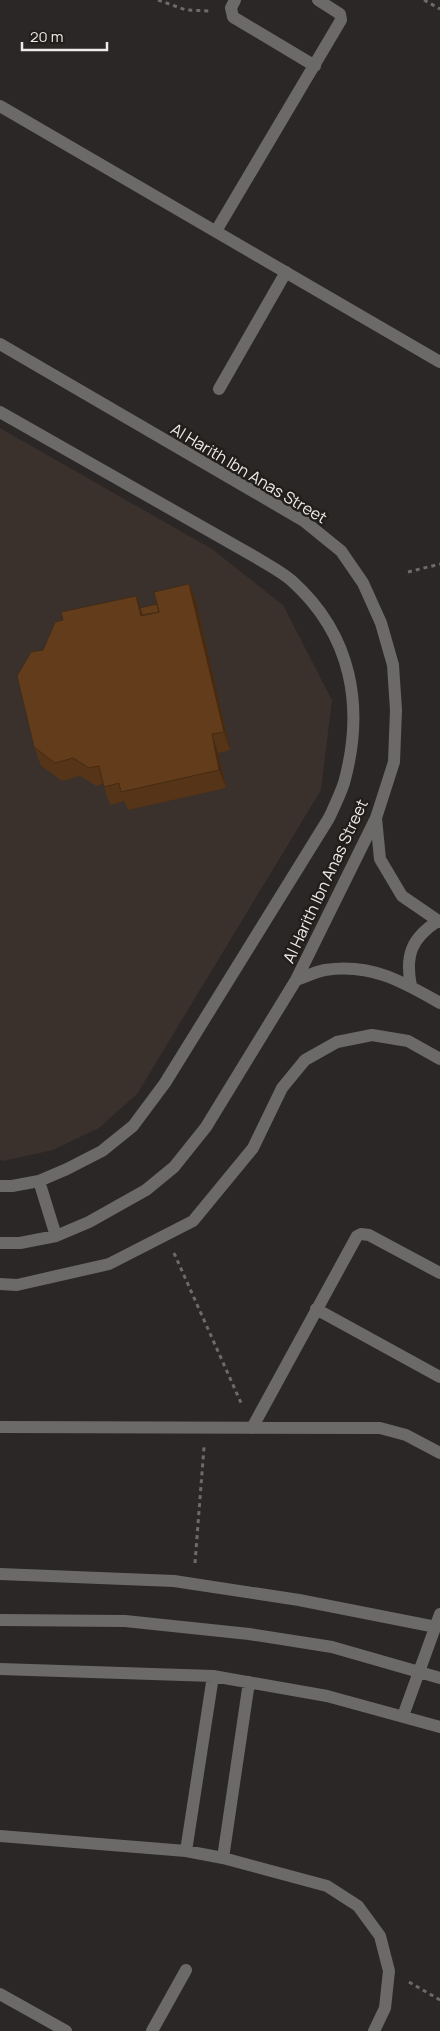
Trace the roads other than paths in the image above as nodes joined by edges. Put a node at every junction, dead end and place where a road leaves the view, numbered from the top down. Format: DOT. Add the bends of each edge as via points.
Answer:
graph roads {
  1 [pos="318,0"];
  2 [pos="233,4"];
  3 [pos="314,66"];
  4 [pos="0,106"];
  5 [pos="216,231"];
  6 [pos="286,272"];
  7 [pos="0,344"];
  8 [pos="440,362"];
  9 [pos="219,389"];
  10 [pos="0,412"];
  11 [pos="376,818"];
  12 [pos="439,922"];
  13 [pos="296,980"];
  14 [pos="411,986"];
  15 [pos="440,1003"];
  16 [pos="440,1059"];
  17 [pos="39,1181"];
  18 [pos="0,1186"];
  19 [pos="56,1236"];
  20 [pos="0,1243"];
  21 [pos="440,1273"];
  22 [pos="0,1284"];
  23 [pos="316,1309"];
  24 [pos="440,1377"];
  25 [pos="0,1427"];
  26 [pos="252,1428"];
  27 [pos="440,1454"];
  28 [pos="0,1574"];
  29 [pos="440,1614"];
  30 [pos="0,1620"];
  31 [pos="436,1626"];
  32 [pos="0,1669"];
  33 [pos="420,1672"];
  34 [pos="213,1676"];
  35 [pos="440,1678"];
  36 [pos="249,1682"];
  37 [pos="403,1716"];
  38 [pos="440,1727"];
  39 [pos="0,1836"];
  40 [pos="186,1851"];
  41 [pos="223,1858"];
  42 [pos="186,1970"];
  43 [pos="0,1994"];
  44 [pos="66,2031"];
  45 [pos="152,2031"];
  46 [pos="374,2031"];
  1 -- 3 [label="street" via="342,17"];
  2 -- 3 [label="street" via="232,14 236,19"];
  3 -- 5 [label="street"];
  4 -- 5 [label="street"];
  5 -- 6 [label="street"];
  6 -- 8 [label="street"];
  6 -- 9 [label="street"];
  7 -- 11 [label="street, Al Harith Ibn Anas Street" via="304,521 341,551 363,584 381,624 393,665 396,710 394,762"];
  10 -- 17 [label="street, Al Harith Ibn Anas Street" via="291,580 319,609 340,644 350,679 354,714 351,750 343,785 329,818 165,1083 133,1126 102,1151"];
  11 -- 12 [label="street" via="380,859 402,896"];
  11 -- 13 [label="street, Al Harith Ibn Anas Street"];
  12 -- 14 [label="street" via="425,930 415,942 409,956"];
  13 -- 14 [label="street" via="324,970 354,968 384,973"];
  13 -- 19 [label="street, Al Harith Ibn Anas Street" via="206,1127 174,1167 146,1190 89,1222"];
  14 -- 15 [label="street"];
  16 -- 22 [label="street" via="408,1041 372,1035 336,1042 305,1060 282,1088 254,1148 194,1221 109,1264 17,1285"];
  17 -- 18 [label="street, Al Harith Ibn Anas Street"];
  17 -- 19 [label="street"];
  19 -- 20 [label="street, Al Harith Ibn Anas Street"];
  21 -- 23 [label="street" via="370,1235 361,1234 354,1239"];
  23 -- 24 [label="street"];
  23 -- 26 [label="street"];
  25 -- 26 [label="street"];
  26 -- 27 [label="street" via="380,1428 406,1435"];
  28 -- 31 [label="street" via="174,1581"];
  29 -- 31 [label="street"];
  30 -- 33 [label="street" via="125,1621 249,1634 332,1647"];
  31 -- 33 [label="street"];
  32 -- 34 [label="street"];
  33 -- 35 [label="street"];
  33 -- 37 [label="street"];
  34 -- 36 [label="street"];
  34 -- 40 [label="street"];
  36 -- 37 [label="street" via="327,1696"];
  36 -- 41 [label="street"];
  37 -- 38 [label="street"];
  39 -- 40 [label="street"];
  40 -- 41 [label="street"];
  41 -- 46 [label="street" via="328,1886 358,1906 380,1936 389,1971 385,2008"];
  42 -- 45 [label="street"];
  43 -- 44 [label="street"];
}
